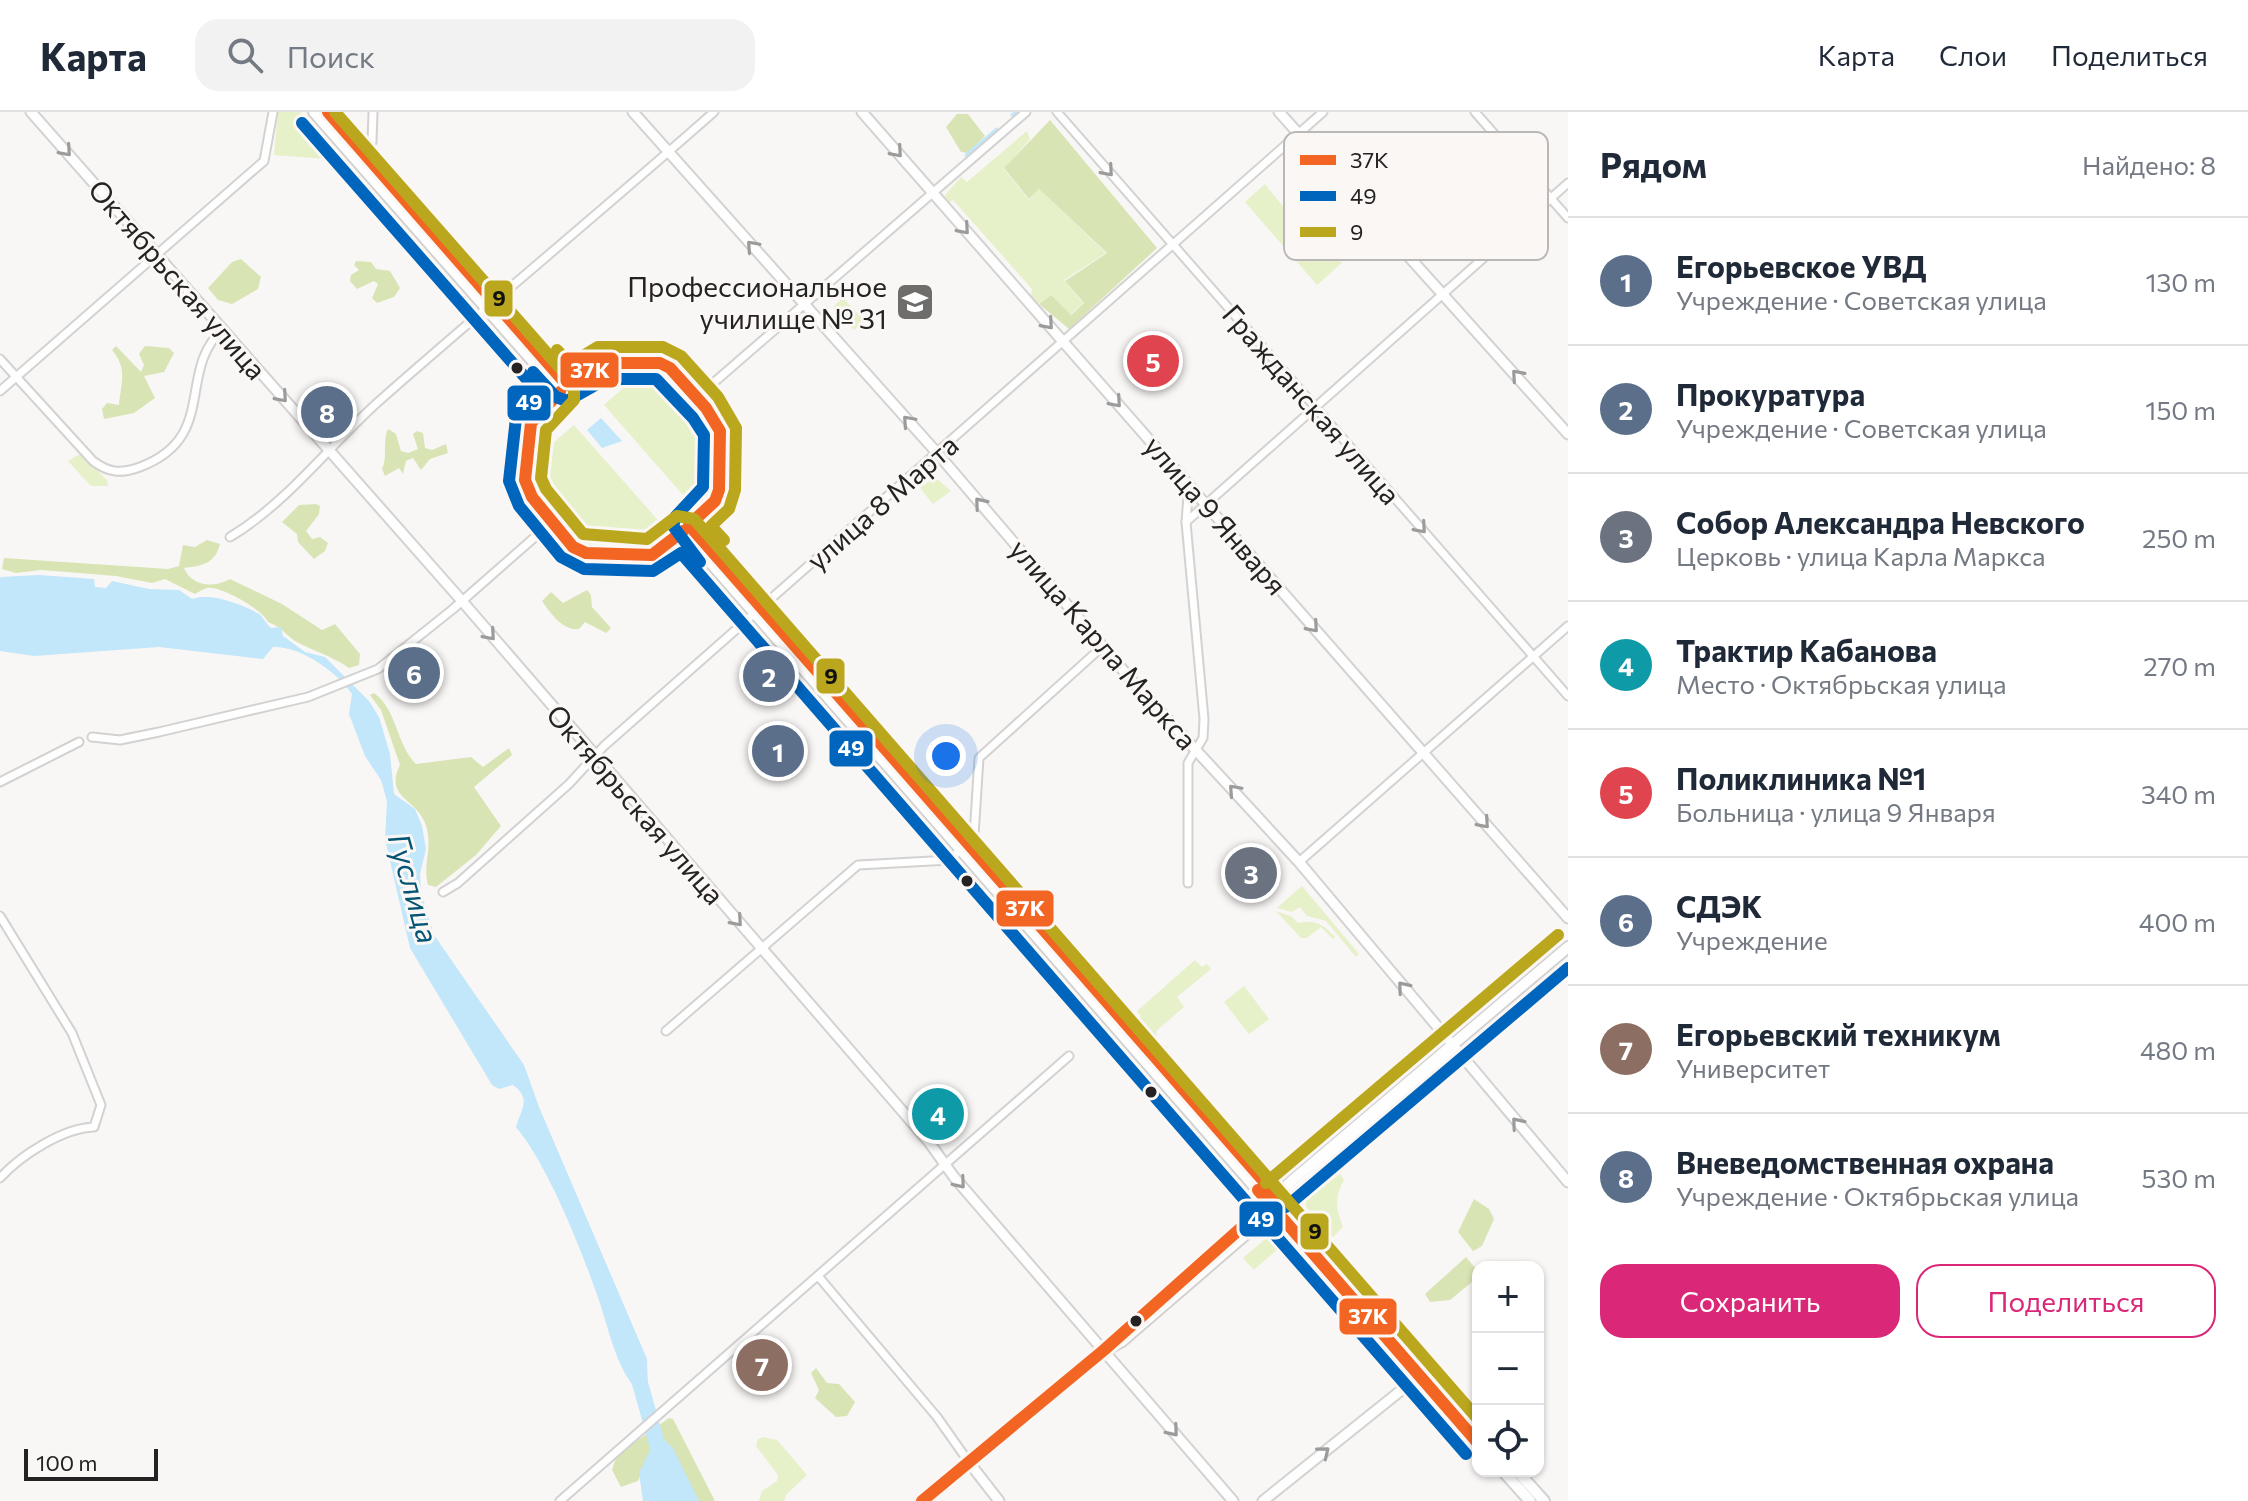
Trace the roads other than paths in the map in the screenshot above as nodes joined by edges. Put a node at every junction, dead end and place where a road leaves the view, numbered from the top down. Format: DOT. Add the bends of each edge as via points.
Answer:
graph roads {
  1 [pos="31,112"];
  2 [pos="273,112"];
  3 [pos="314,112"];
  4 [pos="328,112"];
  5 [pos="373,112"];
  6 [pos="633,112"];
  7 [pos="714,112"];
  8 [pos="1026,112"];
  9 [pos="1057,112"];
  10 [pos="1279,112"];
  11 [pos="1323,112"];
  12 [pos="1475,112"];
  13 [pos="869,114"];
  14 [pos="1297,132"];
  15 [pos="1301,132"];
  16 [pos="1492,132"];
  17 [pos="1284,147"];
  18 [pos="362,152"];
  19 [pos="668,152"];
  20 [pos="1568,183"];
  21 [pos="933,193"];
  22 [pos="1548,196"];
  23 [pos="1551,199"];
  24 [pos="1548,202"];
  25 [pos="1568,218"];
  26 [pos="1173,246"];
  27 [pos="157,254"];
  28 [pos="1415,260"];
  29 [pos="1479,260"];
  30 [pos="1443,291"];
  31 [pos="490,304"];
  32 [pos="804,304"];
  33 [pos="223,329"];
  34 [pos="1065,343"];
  35 [pos="0,359"];
  36 [pos="16,378"];
  37 [pos="563,388"];
  38 [pos="0,391"];
  39 [pos="696,398"];
  40 [pos="1315,406"];
  41 [pos="1568,434"];
  42 [pos="328,449"];
  43 [pos="938,454"];
  44 [pos="1189,483"];
  45 [pos="1206,503"];
  46 [pos="552,522"];
  47 [pos="1186,522"];
  48 [pos="686,528"];
  49 [pos="230,537"];
  50 [pos="462,601"];
  51 [pos="758,610"];
  52 [pos="1568,626"];
  53 [pos="1103,646"];
  54 [pos="1532,655"];
  55 [pos="1568,696"];
  56 [pos="92,737"];
  57 [pos="79,742"];
  58 [pos="1196,749"];
  59 [pos="1423,752"];
  60 [pos="594,756"];
  61 [pos="0,782"];
  62 [pos="964,847"];
  63 [pos="1299,862"];
  64 [pos="1188,883"];
  65 [pos="443,892"];
  66 [pos="0,916"];
  67 [pos="1568,918"];
  68 [pos="1568,947"];
  69 [pos="761,949"];
  70 [pos="666,1031"];
  71 [pos="1453,1047"];
  72 [pos="1069,1056"];
  73 [pos="944,1163"];
  74 [pos="0,1178"];
  75 [pos="1568,1182"];
  76 [pos="1275,1202"];
  77 [pos="818,1276"];
  78 [pos="1104,1350"];
  79 [pos="1419,1376"];
  80 [pos="1472,1419"];
  81 [pos="1472,1436"];
  82 [pos="968,1461"];
  83 [pos="1508,1477"];
  84 [pos="1522,1477"];
  85 [pos="560,1501"];
  86 [pos="922,1501"];
  87 [pos="999,1501"];
  88 [pos="1233,1501"];
  89 [pos="1263,1501"];
  90 [pos="1530,1501"];
  91 [pos="1544,1501"];
  1 -- 27 [label="street, Октябрьская улица, one-way"];
  2 -- 27 [label="street" via="264,161"];
  3 -- 31 [label="main road"];
  4 -- 18 [label="main road"];
  5 -- 18 [label="street" via="372,142"];
  6 -- 19 [label="street, улица Карла Маркса"];
  7 -- 19 [label="street"];
  8 -- 21 [label="street"];
  9 -- 26 [label="street, Гражданская улица, one-way"];
  10 -- 14 [label="street"];
  11 -- 15 [label="street, улица 8 Марта"];
  12 -- 16 [label="street"];
  13 -- 21 [label="street, улица 9 Января, one-way"];
  17 -- 26 [label="street, улица 8 Марта"];
  18 -- 31 [label="main road"];
  19 -- 31 [label="street"];
  32 -- 19 [label="street, улица Карла Маркса, one-way"];
  20 -- 23 [label="street"];
  21 -- 32 [label="street"];
  21 -- 34 [label="street, улица 9 Января, one-way"];
  22 -- 23 [label="street"];
  23 -- 24 [label="street"];
  23 -- 25 [label="street"];
  26 -- 34 [label="street, улица 8 Марта"];
  26 -- 40 [label="street, Гражданская улица"];
  27 -- 33 [label="street, Октябрьская улица"];
  27 -- 36 [label="street"];
  28 -- 30 [label="street"];
  29 -- 30 [label="street"];
  30 -- 40 [label="street"];
  41 -- 30 [label="street, one-way"];
  31 -- 37 [label="main road"];
  31 -- 42 [label="street"];
  32 -- 39 [label="street"];
  43 -- 32 [label="street, улица Карла Маркса, one-way"];
  33 -- 36 [label="street" via="209,346 185,434 159,459 130,470 112,471 93,461"];
  33 -- 42 [label="street, Октябрьская улица, one-way"];
  34 -- 43 [label="street, улица 8 Марта"];
  34 -- 44 [label="street, улица 9 Января, one-way"];
  35 -- 36 [label="street"];
  36 -- 38 [label="street"];
  37 -- 39 [label="main road" via="601,363 660,363"];
  37 -- 46 [label="main road" via="531,423 526,459 527,489"];
  39 -- 48 [label="main road" via="720,431 719,490 715,501"];
  40 -- 45 [label="street"];
  40 -- 54 [label="street, Гражданская улица, one-way"];
  42 -- 49 [label="street" via="267,510"];
  42 -- 50 [label="street, Октябрьская улица"];
  43 -- 51 [label="street, улица 8 Марта"];
  53 -- 43 [label="street, улица Карла Маркса, one-way"];
  44 -- 45 [label="street, улица 9 Января"];
  44 -- 47 [label="street"];
  45 -- 47 [label="street"];
  45 -- 59 [label="street, улица 9 Января, one-way"];
  46 -- 48 [label="main road" via="573,547 586,553 652,555"];
  46 -- 50 [label="street"];
  47 -- 58 [label="street" via="1204,719"];
  48 -- 51 [label="main road"];
  50 -- 56 [label="street" via="391,661 332,690 120,740"];
  50 -- 60 [label="street, Октябрьская улица, one-way"];
  51 -- 60 [label="street, улица 8 Марта"];
  51 -- 62 [label="main road"];
  52 -- 54 [label="street"];
  53 -- 58 [label="street, улица Карла Маркса"];
  53 -- 62 [label="street" via="979,758 974,836"];
  54 -- 55 [label="street, Гражданская улица"];
  54 -- 59 [label="street"];
  57 -- 61 [label="street"];
  63 -- 58 [label="street, улица Карла Маркса, one-way"];
  58 -- 64 [label="street" via="1188,763"];
  59 -- 63 [label="street"];
  59 -- 67 [label="street, улица 9 Января, one-way"];
  60 -- 65 [label="street, улица 8 Марта"];
  60 -- 69 [label="street, Октябрьская улица, one-way"];
  62 -- 69 [label="street" via="950,860 858,865"];
  62 -- 76 [label="main road"];
  71 -- 63 [label="street, улица Карла Маркса, one-way"];
  66 -- 74 [label="street" via="72,1033 101,1105 94,1127 81,1127 24,1157"];
  68 -- 71 [label="main road"];
  69 -- 70 [label="street"];
  69 -- 73 [label="street, Октябрьская улица"];
  75 -- 71 [label="street, улица Карла Маркса, one-way"];
  71 -- 76 [label="main road"];
  72 -- 73 [label="street"];
  73 -- 77 [label="street"];
  73 -- 78 [label="street, Октябрьская улица, one-way"];
  76 -- 78 [label="main road"];
  76 -- 79 [label="main road"];
  76 -- 80 [label="main road"];
  77 -- 82 [label="street"];
  77 -- 85 [label="street"];
  78 -- 82 [label="main road"];
  78 -- 88 [label="street, Октябрьская улица, one-way"];
  79 -- 81 [label="main road"];
  89 -- 79 [label="street, one-way"];
  82 -- 86 [label="main road"];
  82 -- 87 [label="street"];
  83 -- 90 [label="main road"];
  84 -- 91 [label="main road"];
}
